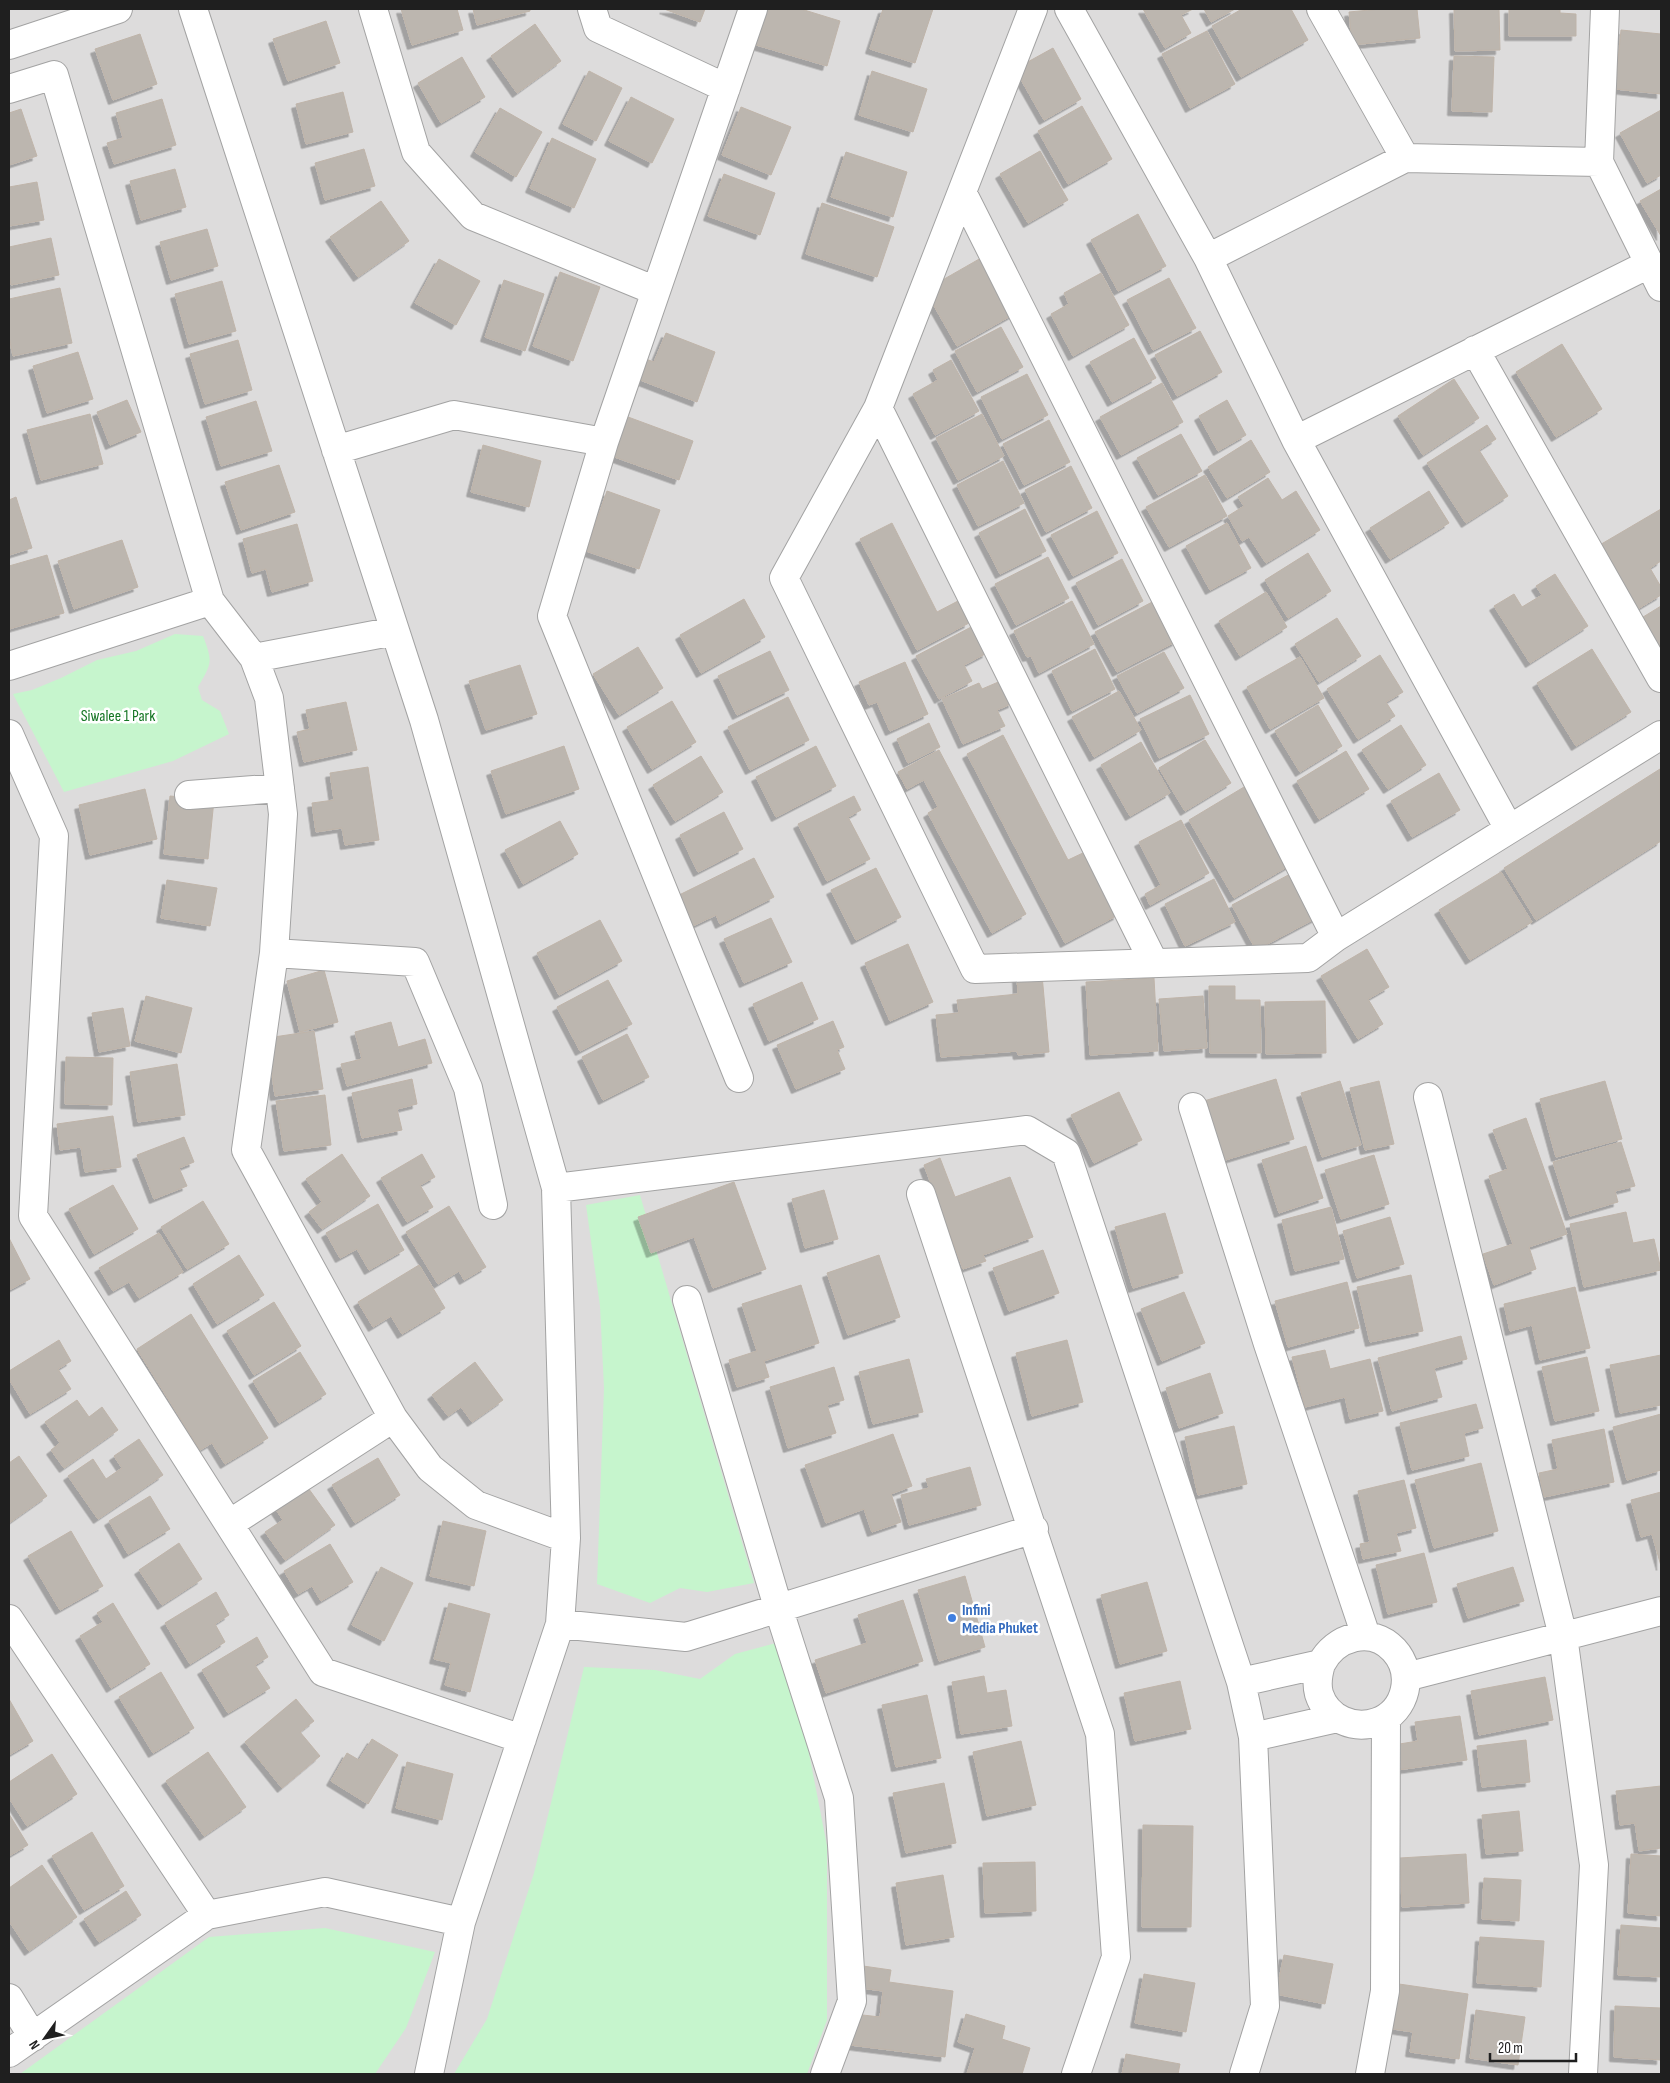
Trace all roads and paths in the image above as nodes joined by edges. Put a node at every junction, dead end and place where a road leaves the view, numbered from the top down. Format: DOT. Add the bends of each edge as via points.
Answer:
graph roads {
  1 [pos="118,9"];
  2 [pos="193,9"];
  3 [pos="373,9"];
  4 [pos="592,9"];
  5 [pos="753,9"];
  6 [pos="1034,9"];
  7 [pos="1069,9"];
  8 [pos="1321,9"];
  9 [pos="1605,9"];
  10 [pos="9,45"];
  11 [pos="726,88"];
  12 [pos="9,89"];
  13 [pos="1405,158"];
  14 [pos="1599,162"];
  15 [pos="962,192"];
  16 [pos="1208,258"];
  17 [pos="1655,275"];
  18 [pos="656,291"];
  19 [pos="1476,350"];
  20 [pos="878,408"];
  21 [pos="1296,440"];
  22 [pos="604,442"];
  23 [pos="336,450"];
  24 [pos="210,601"];
  25 [pos="395,631"];
  26 [pos="254,658"];
  27 [pos="9,666"];
  28 [pos="1661,678"];
  29 [pos="9,734"];
  30 [pos="1661,735"];
  31 [pos="280,788"];
  32 [pos="189,795"];
  33 [pos="1509,829"];
  34 [pos="1336,937"];
  35 [pos="274,953"];
  36 [pos="1154,963"];
  37 [pos="738,1078"];
  38 [pos="1428,1097"];
  39 [pos="1193,1107"];
  40 [pos="556,1188"];
  41 [pos="921,1194"];
  42 [pos="493,1205"];
  43 [pos="687,1300"];
  44 [pos="393,1418"];
  45 [pos="229,1524"];
  46 [pos="1034,1529"];
  47 [pos="566,1538"];
  48 [pos="778,1608"];
  49 [pos="1661,1611"];
  50 [pos="9,1619"];
  51 [pos="560,1624"];
  52 [pos="1366,1636"];
  53 [pos="1563,1636"];
  54 [pos="1321,1664"];
  55 [pos="1406,1677"];
  56 [pos="1241,1682"];
  57 [pos="1337,1718"];
  58 [pos="1386,1719"];
  59 [pos="1253,1737"];
  60 [pos="522,1739"];
  61 [pos="207,1915"];
  62 [pos="461,1922"];
  63 [pos="9,1998"];
  64 [pos="33,2037"];
  65 [pos="9,2053"];
  66 [pos="429,2074"];
  67 [pos="825,2074"];
  68 [pos="1076,2074"];
  69 [pos="1244,2074"];
  70 [pos="1370,2074"];
  71 [pos="1583,2074"];
  1 -- 10 [label="street"];
  2 -- 23 [label="street"];
  3 -- 18 [label="street" via="416,152 473,216"];
  4 -- 11 [label="street" via="598,28"];
  5 -- 11 [label="street"];
  6 -- 15 [label="street"];
  7 -- 16 [label="street"];
  8 -- 13 [label="street"];
  9 -- 14 [label="street"];
  11 -- 18 [label="street"];
  12 -- 24 [label="street" via="54,75"];
  13 -- 14 [label="street"];
  13 -- 16 [label="street"];
  14 -- 17 [label="street"];
  15 -- 20 [label="street"];
  15 -- 34 [label="street"];
  16 -- 21 [label="street"];
  17 -- 19 [label="street"];
  18 -- 22 [label="street"];
  19 -- 21 [label="street"];
  19 -- 28 [label="street"];
  20 -- 36 [label="street"];
  20 -- 36 [label="street" via="784,578 975,969"];
  21 -- 33 [label="street"];
  22 -- 23 [label="street" via="454,415"];
  22 -- 37 [label="street" via="552,616"];
  23 -- 25 [label="street"];
  24 -- 26 [label="street"];
  24 -- 27 [label="street"];
  25 -- 26 [label="street"];
  25 -- 40 [label="street" via="424,720"];
  26 -- 31 [label="street" via="269,698"];
  29 -- 45 [label="street" via="54,836 33,1216"];
  30 -- 33 [label="street"];
  31 -- 32 [label="street"];
  31 -- 35 [label="street" via="283,814"];
  33 -- 34 [label="street"];
  34 -- 36 [label="street" via="1308,958"];
  35 -- 42 [label="street" via="415,962 468,1088"];
  35 -- 44 [label="street" via="246,1150"];
  38 -- 53 [label="street"];
  39 -- 52 [label="street"];
  40 -- 47 [label="street"];
  40 -- 56 [label="street" via="1028,1130 1066,1154"];
  41 -- 46 [label="street"];
  43 -- 48 [label="street"];
  44 -- 45 [label="street"];
  44 -- 47 [label="street" via="430,1468 476,1505"];
  45 -- 60 [label="street" via="323,1672"];
  46 -- 48 [label="street"];
  46 -- 68 [label="street" via="1100,1734 1116,1957"];
  47 -- 51 [label="street"];
  48 -- 51 [label="street" via="686,1637"];
  48 -- 67 [label="street" via="838,1798 852,2001"];
  49 -- 53 [label="street"];
  50 -- 61 [label="street"];
  51 -- 60 [label="street"];
  52 -- 54 [label="street" via="1336,1644"];
  52 -- 55 [label="street" via="1393,1649 1402,1662"];
  53 -- 55 [label="street"];
  53 -- 71 [label="street" via="1594,1864"];
  54 -- 56 [label="street"];
  54 -- 57 [label="street" via="1317,1679 1319,1694 1326,1708"];
  55 -- 58 [label="street" via="1404,1695"];
  56 -- 59 [label="street"];
  57 -- 58 [label="street" via="1367,1725"];
  57 -- 59 [label="street"];
  58 -- 70 [label="street" via="1385,1991"];
  59 -- 69 [label="street" via="1265,2006"];
  60 -- 62 [label="street"];
  61 -- 62 [label="street" via="325,1892"];
  61 -- 64 [label="street"];
  62 -- 66 [label="street"];
  63 -- 64 [label="street"];
  64 -- 65 [label="street"];
}
